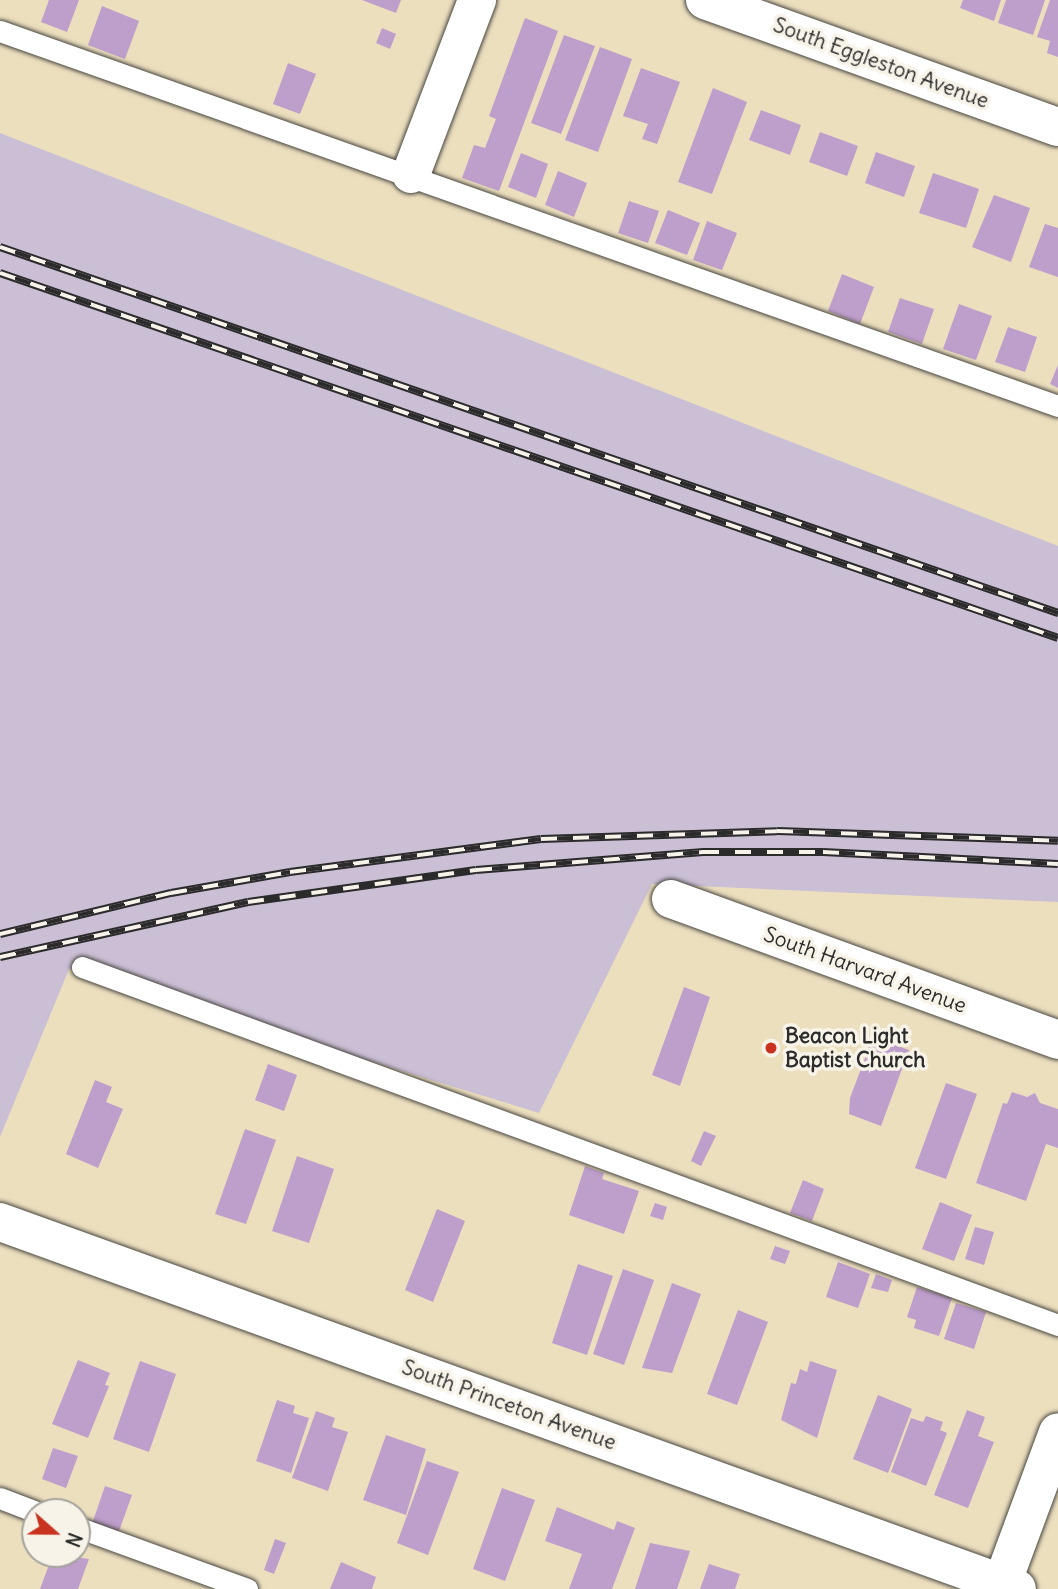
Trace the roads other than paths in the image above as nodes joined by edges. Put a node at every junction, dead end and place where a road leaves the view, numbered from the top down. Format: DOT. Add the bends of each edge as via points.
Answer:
graph roads {
  1 [pos="477,0"];
  2 [pos="705,0"];
  3 [pos="0,31"];
  4 [pos="1058,127"];
  5 [pos="411,174"];
  6 [pos="1058,406"];
  7 [pos="671,899"];
  8 [pos="82,967"];
  9 [pos="1058,1040"];
  10 [pos="0,1222"];
  11 [pos="1058,1325"];
  12 [pos="1058,1432"];
  13 [pos="0,1498"];
  14 [pos="21,1506"];
  15 [pos="91,1532"];
  16 [pos="1006,1587"];
  17 [pos="247,1589"];
  1 -- 5 [label="street"];
  2 -- 4 [label="street, South Eggleston Avenue"];
  3 -- 5 [label="lane"];
  5 -- 6 [label="lane"];
  7 -- 9 [label="street, South Harvard Avenue"];
  8 -- 11 [label="lane"];
  10 -- 16 [label="street, South Princeton Avenue"];
  12 -- 16 [label="street"];
  13 -- 14 [label="lane"];
  15 -- 17 [label="lane"];
}
